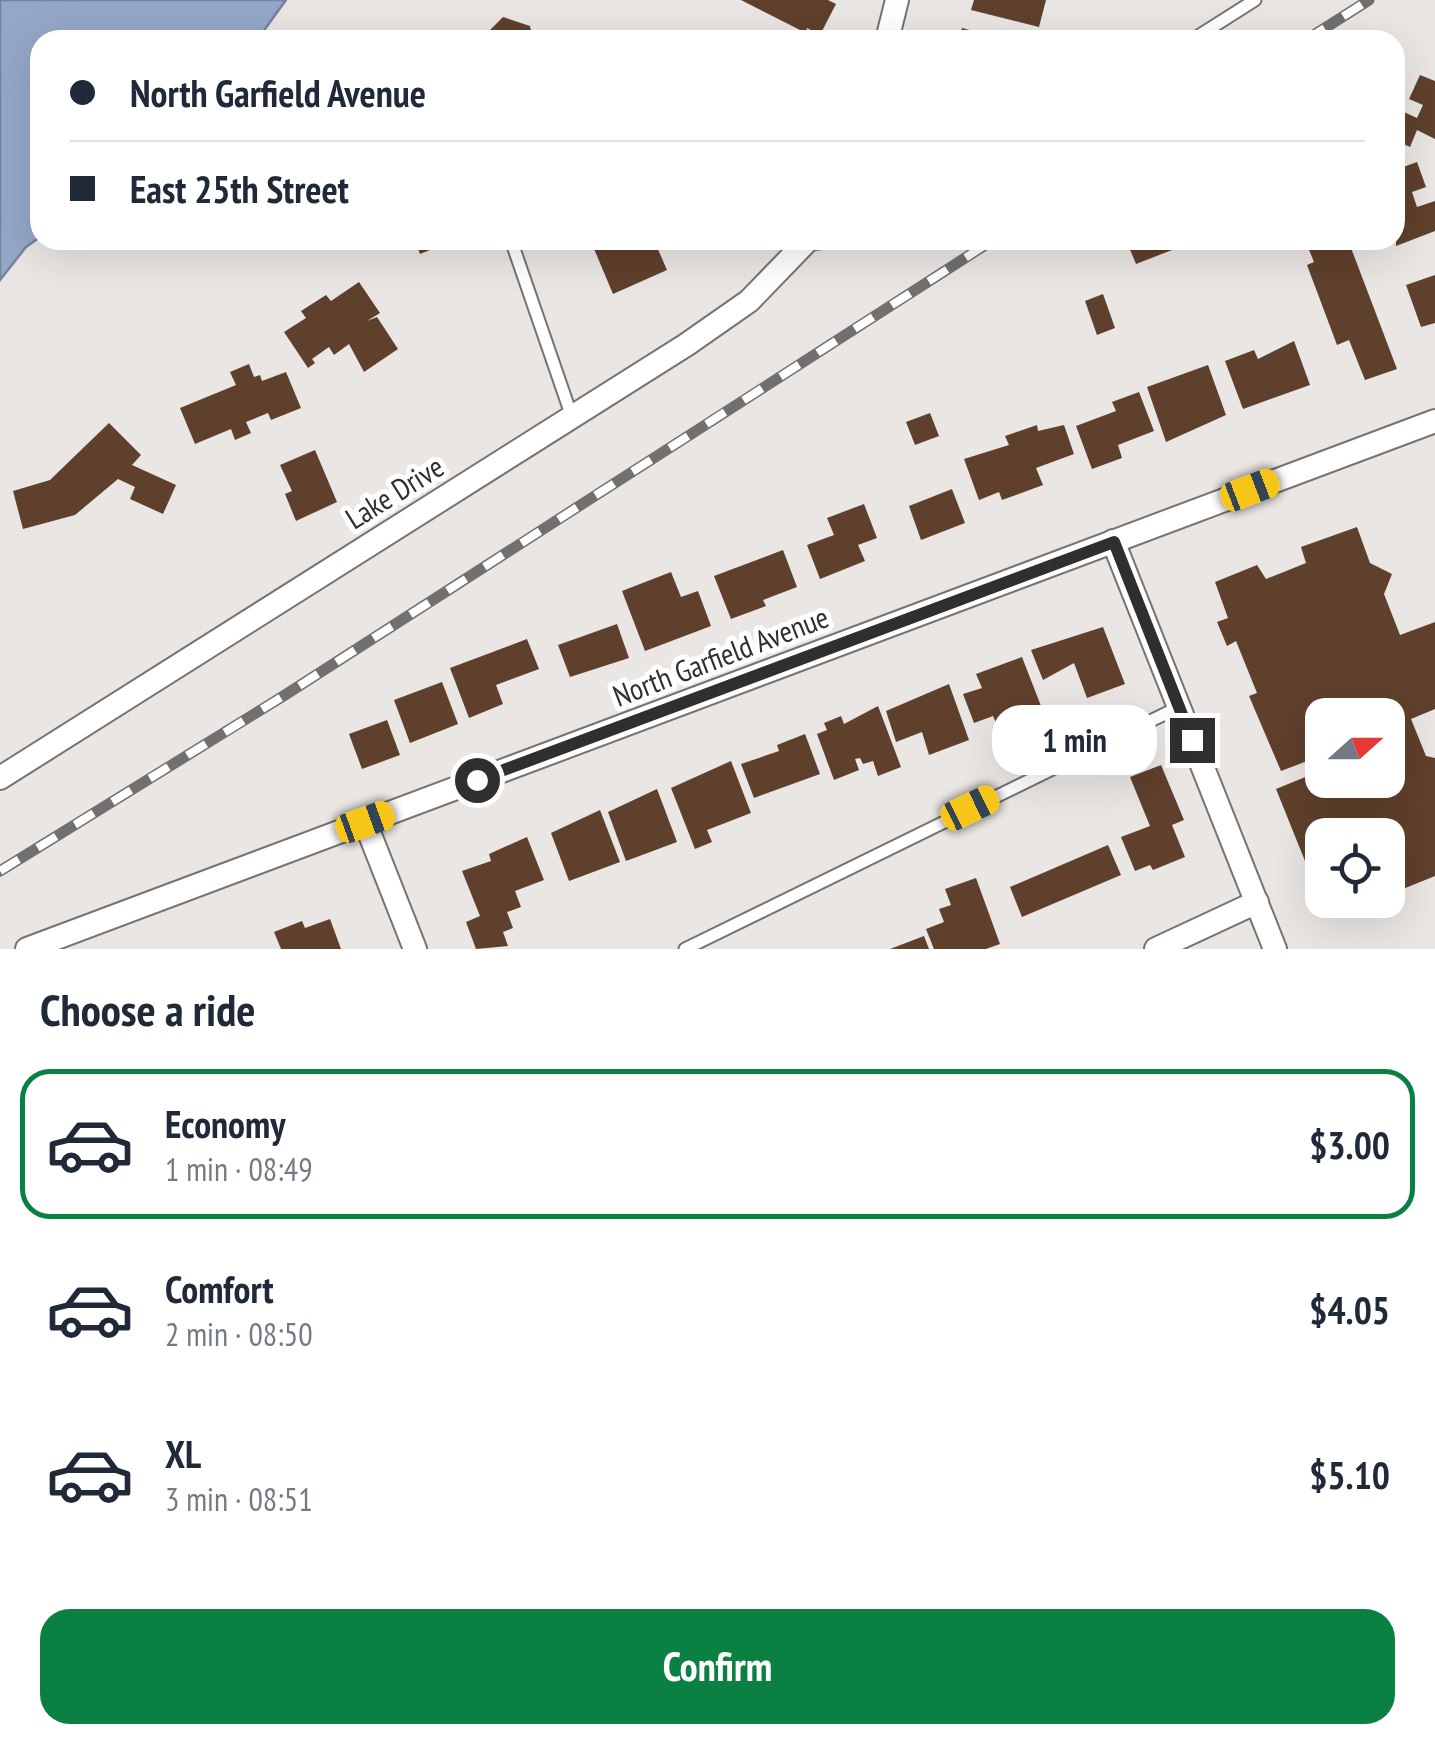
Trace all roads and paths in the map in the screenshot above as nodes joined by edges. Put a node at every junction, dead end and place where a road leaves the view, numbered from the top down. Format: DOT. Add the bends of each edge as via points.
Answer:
graph roads {
  1 [pos="897,0"];
  2 [pos="1255,0"];
  3 [pos="890,30"];
  4 [pos="1208,30"];
  5 [pos="514,250"];
  6 [pos="799,250"];
  7 [pos="572,416"];
  8 [pos="1435,421"];
  9 [pos="1114,542"];
  10 [pos="1179,707"];
  11 [pos="0,778"];
  12 [pos="365,822"];
  13 [pos="1257,902"];
  14 [pos="27,949"];
  15 [pos="415,949"];
  16 [pos="686,949"];
  17 [pos="1156,949"];
  18 [pos="1275,949"];
  1 -- 3 [label="street"];
  2 -- 4 [label="lane"];
  5 -- 7 [label="lane"];
  6 -- 7 [label="street, Lake Drive" via="749,301"];
  7 -- 11 [label="street, Lake Drive"];
  8 -- 9 [label="street, North Garfield Avenue"];
  9 -- 10 [label="street"];
  9 -- 12 [label="street, North Garfield Avenue"];
  10 -- 13 [label="street"];
  10 -- 16 [label="lane"];
  12 -- 14 [label="street, North Garfield Avenue"];
  12 -- 15 [label="street"];
  13 -- 17 [label="street"];
  13 -- 18 [label="street"];
}
